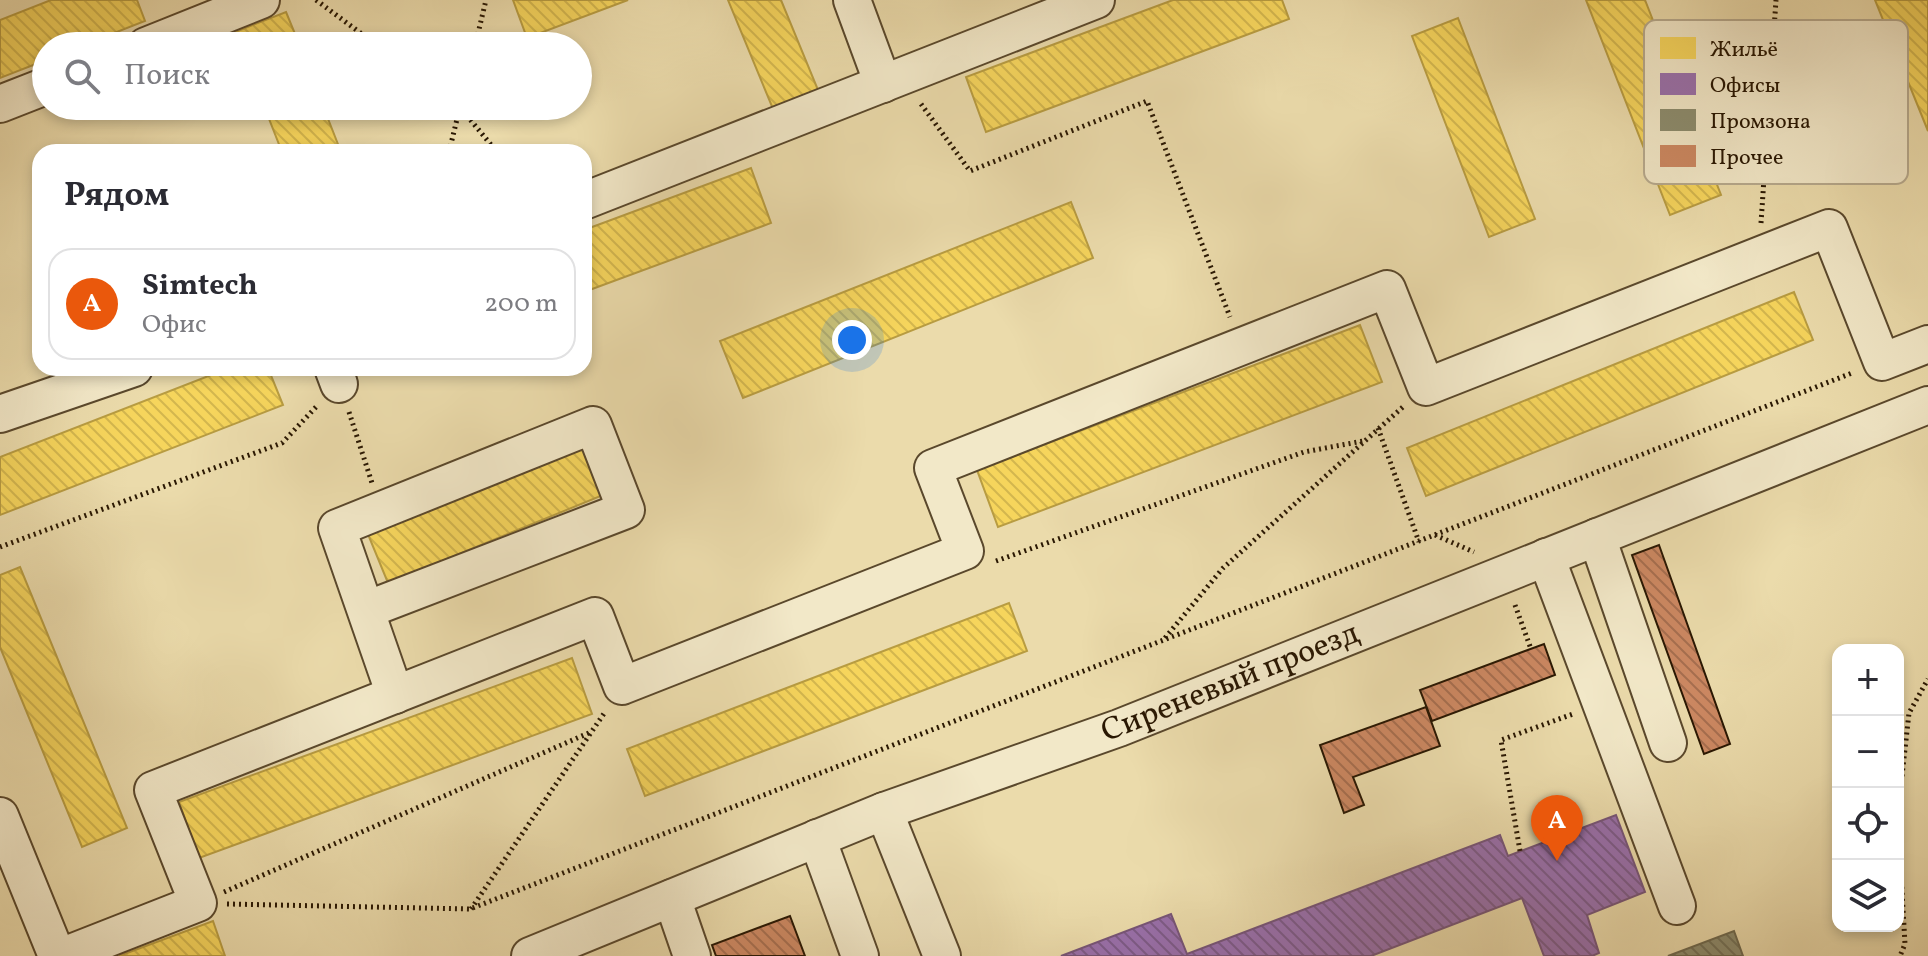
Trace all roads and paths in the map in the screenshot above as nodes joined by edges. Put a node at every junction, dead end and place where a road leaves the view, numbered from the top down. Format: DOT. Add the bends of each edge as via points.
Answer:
graph roads {
  1 [pos="261,0"];
  2 [pos="316,0"];
  3 [pos="486,0"];
  4 [pos="852,0"];
  5 [pos="1096,0"];
  6 [pos="1776,0"];
  7 [pos="1775,20"];
  8 [pos="181,32"];
  9 [pos="359,32"];
  10 [pos="478,32"];
  11 [pos="892,81"];
  12 [pos="32,91"];
  13 [pos="0,104"];
  14 [pos="457,120"];
  15 [pos="471,120"];
  16 [pos="451,144"];
  17 [pos="491,144"];
  18 [pos="1764,184"];
  19 [pos="592,198"];
  20 [pos="1759,255"];
  21 [pos="1928,344"];
  22 [pos="1241,347"];
  23 [pos="1882,362"];
  24 [pos="111,376"];
  25 [pos="336,376"];
  26 [pos="1426,387"];
  27 [pos="1928,405"];
  28 [pos="0,414"];
  29 [pos="1378,428"];
  30 [pos="1363,441"];
  31 [pos="381,511"];
  32 [pos="1597,537"];
  33 [pos="1419,542"];
  34 [pos="0,547"];
  35 [pos="965,551"];
  36 [pos="1546,557"];
  37 [pos="1503,574"];
  38 [pos="366,610"];
  39 [pos="1163,641"];
  40 [pos="1531,649"];
  41 [pos="1928,679"];
  42 [pos="622,686"];
  43 [pos="395,695"];
  44 [pos="1601,704"];
  45 [pos="591,732"];
  46 [pos="1668,743"];
  47 [pos="1901,788"];
  48 [pos="884,811"];
  49 [pos="0,816"];
  50 [pos="817,838"];
  51 [pos="1520,851"];
  52 [pos="1900,860"];
  53 [pos="672,898"];
  54 [pos="198,903"];
  55 [pos="1677,906"];
  56 [pos="470,909"];
  57 [pos="60,956"];
  58 [pos="530,956"];
  59 [pos="692,956"];
  60 [pos="860,956"];
  61 [pos="942,956"];
  62 [pos="1900,956"];
  1 -- 8 [label="street"];
  2 -- 9 [label="path"];
  3 -- 10 [label="path"];
  4 -- 11 [label="street"];
  5 -- 11 [label="street"];
  6 -- 7 [label="path"];
  11 -- 19 [label="street"];
  11 -- 22 [label="path" via="970,171 1147,101"];
  12 -- 13 [label="street"];
  14 -- 16 [label="path"];
  15 -- 17 [label="path"];
  18 -- 20 [label="path"];
  20 -- 23 [label="street" via="1829,228"];
  20 -- 26 [label="street"];
  21 -- 23 [label="street"];
  22 -- 26 [label="street" via="1387,289"];
  22 -- 35 [label="street" via="933,468"];
  23 -- 33 [label="path"];
  24 -- 28 [label="street"];
  25 -- 31 [label="path"];
  25 -- 34 [label="path" via="282,443"];
  26 -- 29 [label="path"];
  27 -- 32 [label="street, Сиреневый проезд"];
  29 -- 30 [label="path"];
  29 -- 33 [label="path"];
  30 -- 35 [label="path" via="1304,452 985,565"];
  30 -- 39 [label="path" via="1223,568"];
  31 -- 38 [label="street" via="337,528"];
  31 -- 38 [label="street" via="593,425 626,510"];
  32 -- 36 [label="street, Сиреневый проезд"];
  32 -- 46 [label="street"];
  33 -- 39 [label="path"];
  35 -- 42 [label="street"];
  36 -- 37 [label="street, Сиреневый проезд"];
  36 -- 44 [label="street"];
  37 -- 40 [label="path"];
  37 -- 48 [label="street, Сиреневый проезд" via="1119,728"];
  38 -- 43 [label="street"];
  39 -- 56 [label="path"];
  41 -- 47 [label="path" via="1909,713"];
  42 -- 43 [label="street" via="595,616"];
  42 -- 45 [label="path"];
  43 -- 54 [label="street" via="153,790"];
  44 -- 51 [label="path" via="1501,740"];
  44 -- 55 [label="street"];
  45 -- 54 [label="path"];
  45 -- 56 [label="path"];
  48 -- 50 [label="street, Сиреневый проезд"];
  48 -- 61 [label="street"];
  49 -- 57 [label="street"];
  50 -- 53 [label="street, Сиреневый проезд"];
  50 -- 60 [label="street"];
  52 -- 62 [label="path" via="1905,944"];
  53 -- 58 [label="street, Сиреневый проезд"];
  53 -- 59 [label="street"];
  54 -- 56 [label="path"];
  54 -- 57 [label="street"];
}
